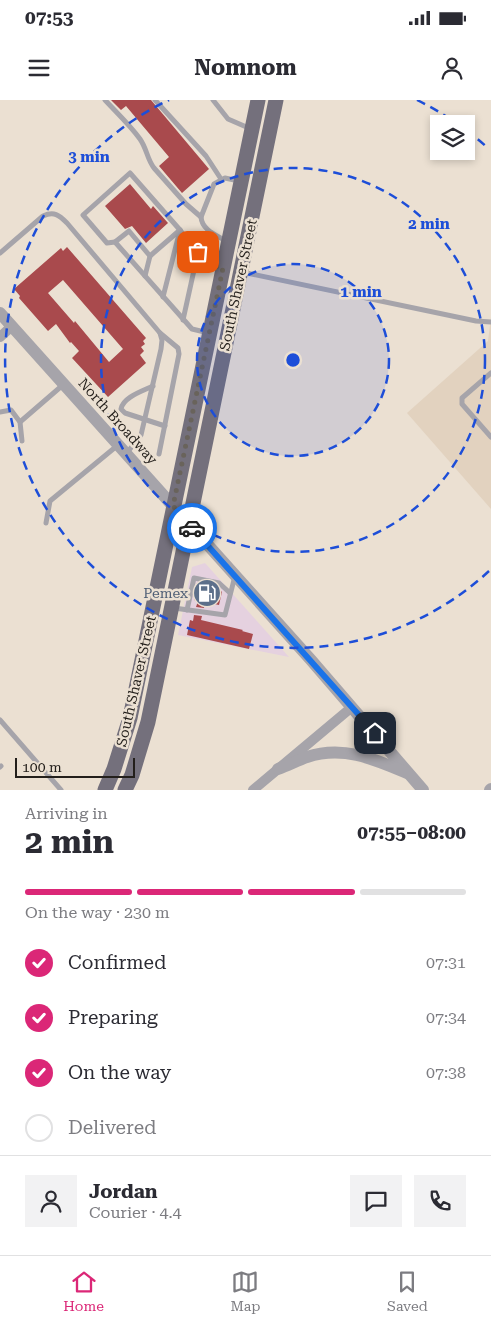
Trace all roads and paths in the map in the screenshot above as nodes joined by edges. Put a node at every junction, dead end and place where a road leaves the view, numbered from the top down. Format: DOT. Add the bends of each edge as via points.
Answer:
graph roads {
  1 [pos="105,100"];
  2 [pos="155,100"];
  3 [pos="213,100"];
  4 [pos="258,100"];
  5 [pos="276,100"];
  6 [pos="252,129"];
  7 [pos="220,179"];
  8 [pos="241,182"];
  9 [pos="259,186"];
  10 [pos="201,217"];
  11 [pos="180,230"];
  12 [pos="115,242"];
  13 [pos="228,243"];
  14 [pos="198,252"];
  15 [pos="0,253"];
  16 [pos="150,256"];
  17 [pos="223,268"];
  18 [pos="241,272"];
  19 [pos="145,276"];
  20 [pos="164,297"];
  21 [pos="0,312"];
  22 [pos="183,320"];
  23 [pos="491,322"];
  24 [pos="12,326"];
  25 [pos="160,333"];
  26 [pos="209,333"];
  27 [pos="0,337"];
  28 [pos="491,373"];
  29 [pos="64,383"];
  30 [pos="152,386"];
  31 [pos="0,412"];
  32 [pos="145,419"];
  33 [pos="20,422"];
  34 [pos="165,426"];
  35 [pos="491,437"];
  36 [pos="22,440"];
  37 [pos="123,449"];
  38 [pos="159,454"];
  39 [pos="173,506"];
  40 [pos="46,523"];
  41 [pos="188,523"];
  42 [pos="235,575"];
  43 [pos="230,593"];
  44 [pos="171,608"];
  45 [pos="187,610"];
  46 [pos="140,667"];
  47 [pos="158,671"];
  48 [pos="352,707"];
  49 [pos="0,720"];
  50 [pos="278,769"];
  51 [pos="408,773"];
  52 [pos="61,790"];
  53 [pos="105,790"];
  54 [pos="125,790"];
  55 [pos="253,790"];
  56 [pos="423,790"];
  1 -- 10 [label="lane" via="139,138 149,162"];
  2 -- 7 [label="lane" via="206,156"];
  3 -- 6 [label="lane" via="228,118"];
  4 -- 6 [label="main road, South Shaver Street"];
  5 -- 9 [label="main road, South Shaver Street"];
  6 -- 8 [label="main road, South Shaver Street"];
  7 -- 8 [label="lane"];
  7 -- 10 [label="lane" via="214,184"];
  8 -- 9 [label="main road"];
  8 -- 13 [label="main road, South Shaver Street"];
  9 -- 18 [label="main road, South Shaver Street"];
  10 -- 13 [label="lane" via="208,230"];
  11 -- 12 [label="lane" via="130,173 83,215 107,243"];
  11 -- 14 [label="lane"];
  11 -- 16 [label="lane"];
  11 -- 20 [label="lane"];
  12 -- 16 [label="lane" via="128,231"];
  12 -- 19 [label="lane"];
  13 -- 17 [label="main road, South Shaver Street"];
  14 -- 17 [label="lane" via="206,264"];
  14 -- 22 [label="lane"];
  15 -- 25 [label="lane" via="43,216 55,213"];
  16 -- 19 [label="lane"];
  17 -- 18 [label="main road"];
  17 -- 26 [label="main road, South Shaver Street"];
  18 -- 23 [label="lane"];
  18 -- 41 [label="main road, South Shaver Street"];
  19 -- 20 [label="lane"];
  20 -- 22 [label="lane"];
  21 -- 24 [label="street, North Broadway"];
  22 -- 26 [label="lane" via="192,329"];
  24 -- 27 [label="street"];
  24 -- 29 [label="street, North Broadway"];
  25 -- 30 [label="lane" via="161,349"];
  25 -- 34 [label="lane" via="178,348 179,354"];
  26 -- 39 [label="main road, South Shaver Street"];
  28 -- 35 [label="lane" via="462,398 462,404"];
  29 -- 33 [label="lane"];
  29 -- 37 [label="street, North Broadway"];
  30 -- 32 [label="lane"];
  30 -- 32 [label="lane" via="127,399 120,407 125,413"];
  31 -- 33 [label="lane" via="11,410"];
  32 -- 34 [label="lane"];
  32 -- 37 [label="lane" via="141,435"];
  33 -- 36 [label="lane"];
  34 -- 38 [label="lane"];
  37 -- 39 [label="street, North Broadway"];
  37 -- 40 [label="lane" via="50,501"];
  39 -- 41 [label="street, North Broadway"];
  39 -- 46 [label="main road, South Shaver Street"];
  41 -- 42 [label="street, North Broadway"];
  41 -- 44 [label="main road, South Shaver Street"];
  42 -- 43 [label="lane"];
  42 -- 48 [label="street, North Broadway"];
  43 -- 45 [label="lane" via="225,615"];
  43 -- 45 [label="lane" via="219,583 194,578"];
  44 -- 45 [label="lane"];
  44 -- 47 [label="main road, South Shaver Street"];
  46 -- 47 [label="main road"];
  46 -- 53 [label="main road, South Shaver Street" via="130,718"];
  47 -- 54 [label="main road, South Shaver Street" via="148,722"];
  48 -- 50 [label="street"];
  48 -- 51 [label="street, North Broadway"];
  49 -- 52 [label="lane"];
  50 -- 51 [label="street" via="308,757 338,752 366,756"];
  50 -- 55 [label="street"];
  51 -- 56 [label="street, North Broadway"];
}
